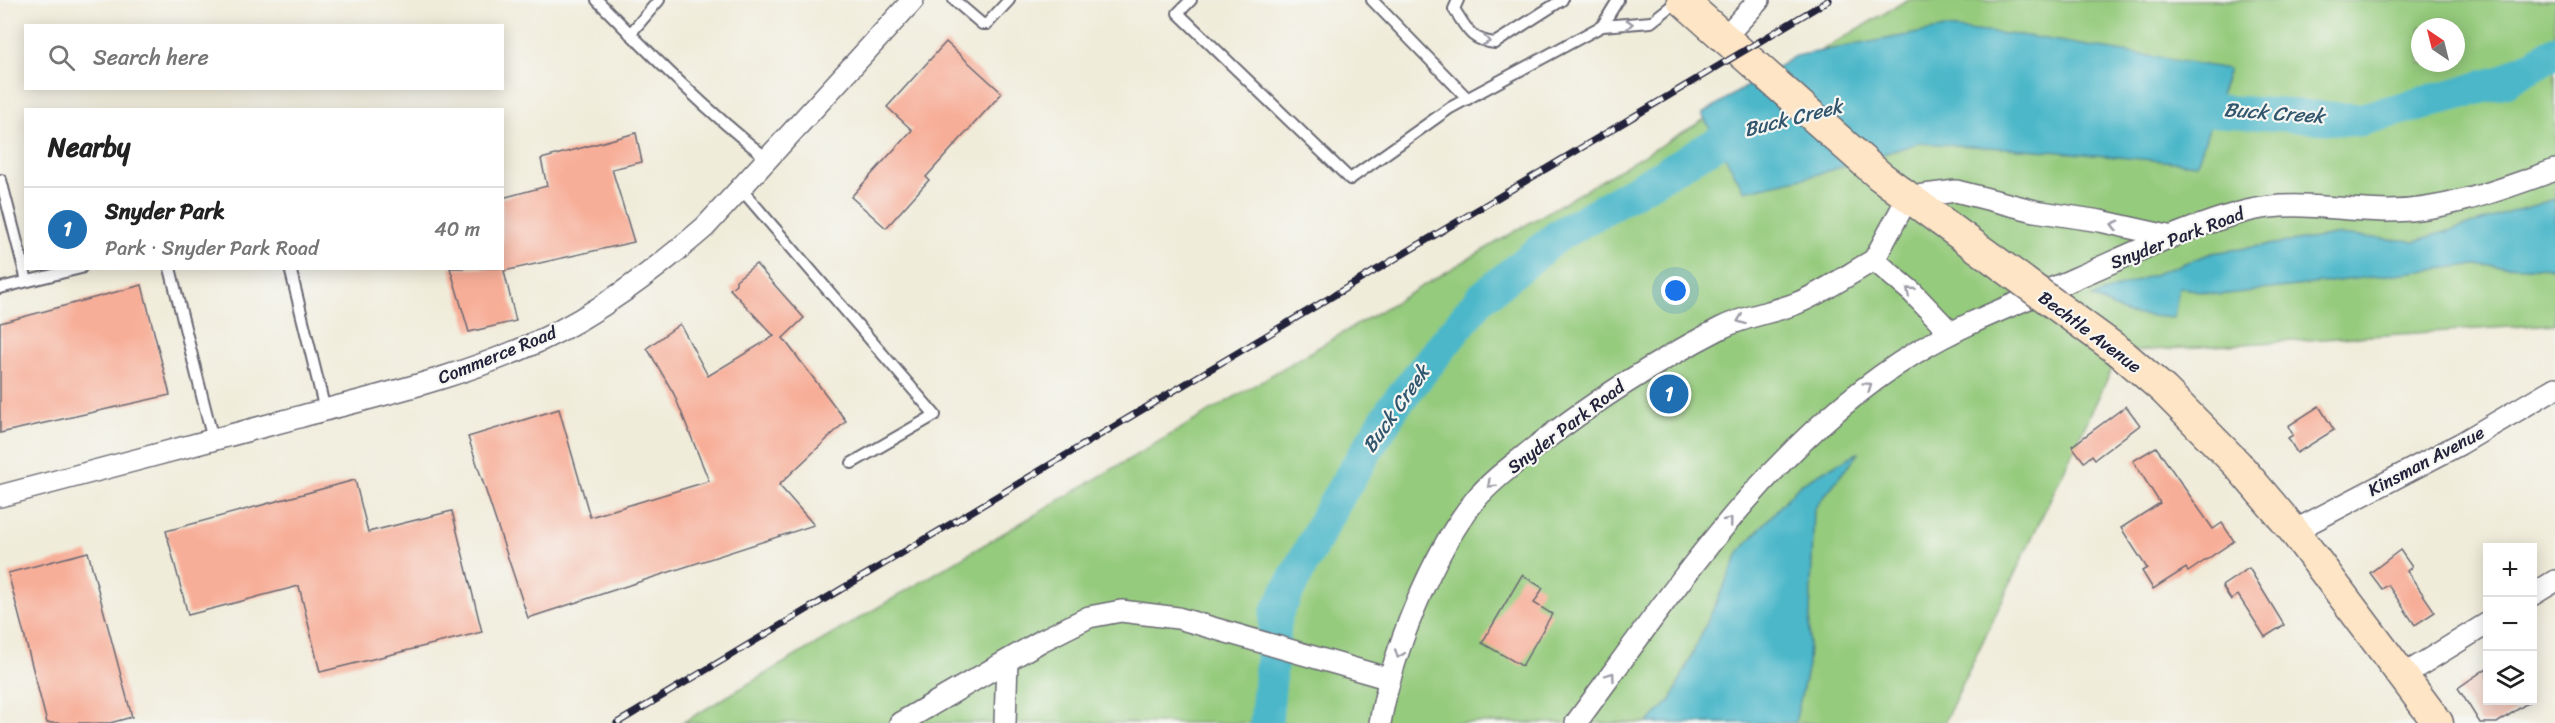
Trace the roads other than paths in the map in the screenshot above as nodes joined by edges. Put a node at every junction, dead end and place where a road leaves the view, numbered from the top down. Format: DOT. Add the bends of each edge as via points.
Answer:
graph roads {
  1 [pos="597,0"];
  2 [pos="659,0"];
  3 [pos="913,0"];
  4 [pos="954,0"];
  5 [pos="1009,0"];
  6 [pos="1191,0"];
  7 [pos="1372,0"];
  8 [pos="1458,0"];
  9 [pos="1562,0"];
  10 [pos="1618,0"];
  11 [pos="1680,0"];
  12 [pos="1759,0"];
  13 [pos="1602,26"];
  14 [pos="630,34"];
  15 [pos="1724,38"];
  16 [pos="1468,99"];
  17 [pos="769,160"];
  18 [pos="2555,170"];
  19 [pos="1,180"];
  20 [pos="741,189"];
  21 [pos="1908,197"];
  22 [pos="2172,237"];
  23 [pos="1874,260"];
  24 [pos="24,269"];
  25 [pos="24,270"];
  26 [pos="73,270"];
  27 [pos="170,270"];
  28 [pos="290,270"];
  29 [pos="27,281"];
  30 [pos="0,288"];
  31 [pos="1951,333"];
  32 [pos="2555,388"];
  33 [pos="325,410"];
  34 [pos="213,440"];
  35 [pos="852,463"];
  36 [pos="0,496"];
  37 [pos="2294,531"];
  38 [pos="2555,581"];
  39 [pos="2537,592"];
  40 [pos="2483,625"];
  41 [pos="1007,662"];
  42 [pos="2402,676"];
  43 [pos="1390,679"];
  44 [pos="900,723"];
  45 [pos="1005,723"];
  46 [pos="1380,723"];
  47 [pos="1576,723"];
  48 [pos="2438,723"];
  1 -- 14 [label="lane"];
  2 -- 14 [label="lane"];
  3 -- 17 [label="street, Commerce Road"];
  4 -- 5 [label="lane" via="987,24"];
  6 -- 16 [label="lane" via="1178,12 1350,179"];
  7 -- 16 [label="lane"];
  8 -- 9 [label="lane, one-way" via="1454,9 1472,36 1495,44"];
  10 -- 13 [label="lane"];
  13 -- 11 [label="lane, one-way" via="1651,22"];
  11 -- 15 [label="main road, Bechtle Avenue"];
  12 -- 15 [label="street"];
  13 -- 16 [label="lane"];
  14 -- 17 [label="lane" via="730,129"];
  15 -- 21 [label="main road, Bechtle Avenue"];
  17 -- 20 [label="street, Commerce Road"];
  18 -- 22 [label="street, Snyder Park Road" via="2426,209 2276,206 2247,211"];
  19 -- 24 [label="lane"];
  20 -- 33 [label="street, Commerce Road" via="671,256 617,295 548,336 450,376"];
  20 -- 35 [label="lane" via="935,416"];
  22 -- 21 [label="street, one-way" via="1956,192"];
  21 -- 23 [label="street"];
  21 -- 37 [label="main road, Bechtle Avenue, bridge" via="2120,352 2164,390 2237,464"];
  22 -- 31 [label="street, Snyder Park Road"];
  31 -- 23 [label="street, one-way"];
  23 -- 43 [label="street, Snyder Park Road, one-way" via="1796,304 1723,327 1626,381 1508,469 1478,497 1438,557"];
  25 -- 29 [label="lane"];
  26 -- 29 [label="lane"];
  27 -- 34 [label="lane"];
  28 -- 33 [label="lane"];
  29 -- 30 [label="lane"];
  47 -- 31 [label="street, Snyder Park Road, one-way" via="1687,573 1792,450 1853,396"];
  32 -- 37 [label="street, Kinsman Avenue" via="2460,444"];
  33 -- 34 [label="street, Commerce Road"];
  34 -- 36 [label="street, Commerce Road"];
  37 -- 42 [label="main road, Bechtle Avenue"];
  38 -- 39 [label="street"];
  40 -- 42 [label="street"];
  41 -- 43 [label="street" via="1089,617 1121,611 1178,618"];
  41 -- 44 [label="street"];
  41 -- 45 [label="street"];
  42 -- 48 [label="main road, Bechtle Avenue"];
  43 -- 46 [label="street, Snyder Park Road"];
}
